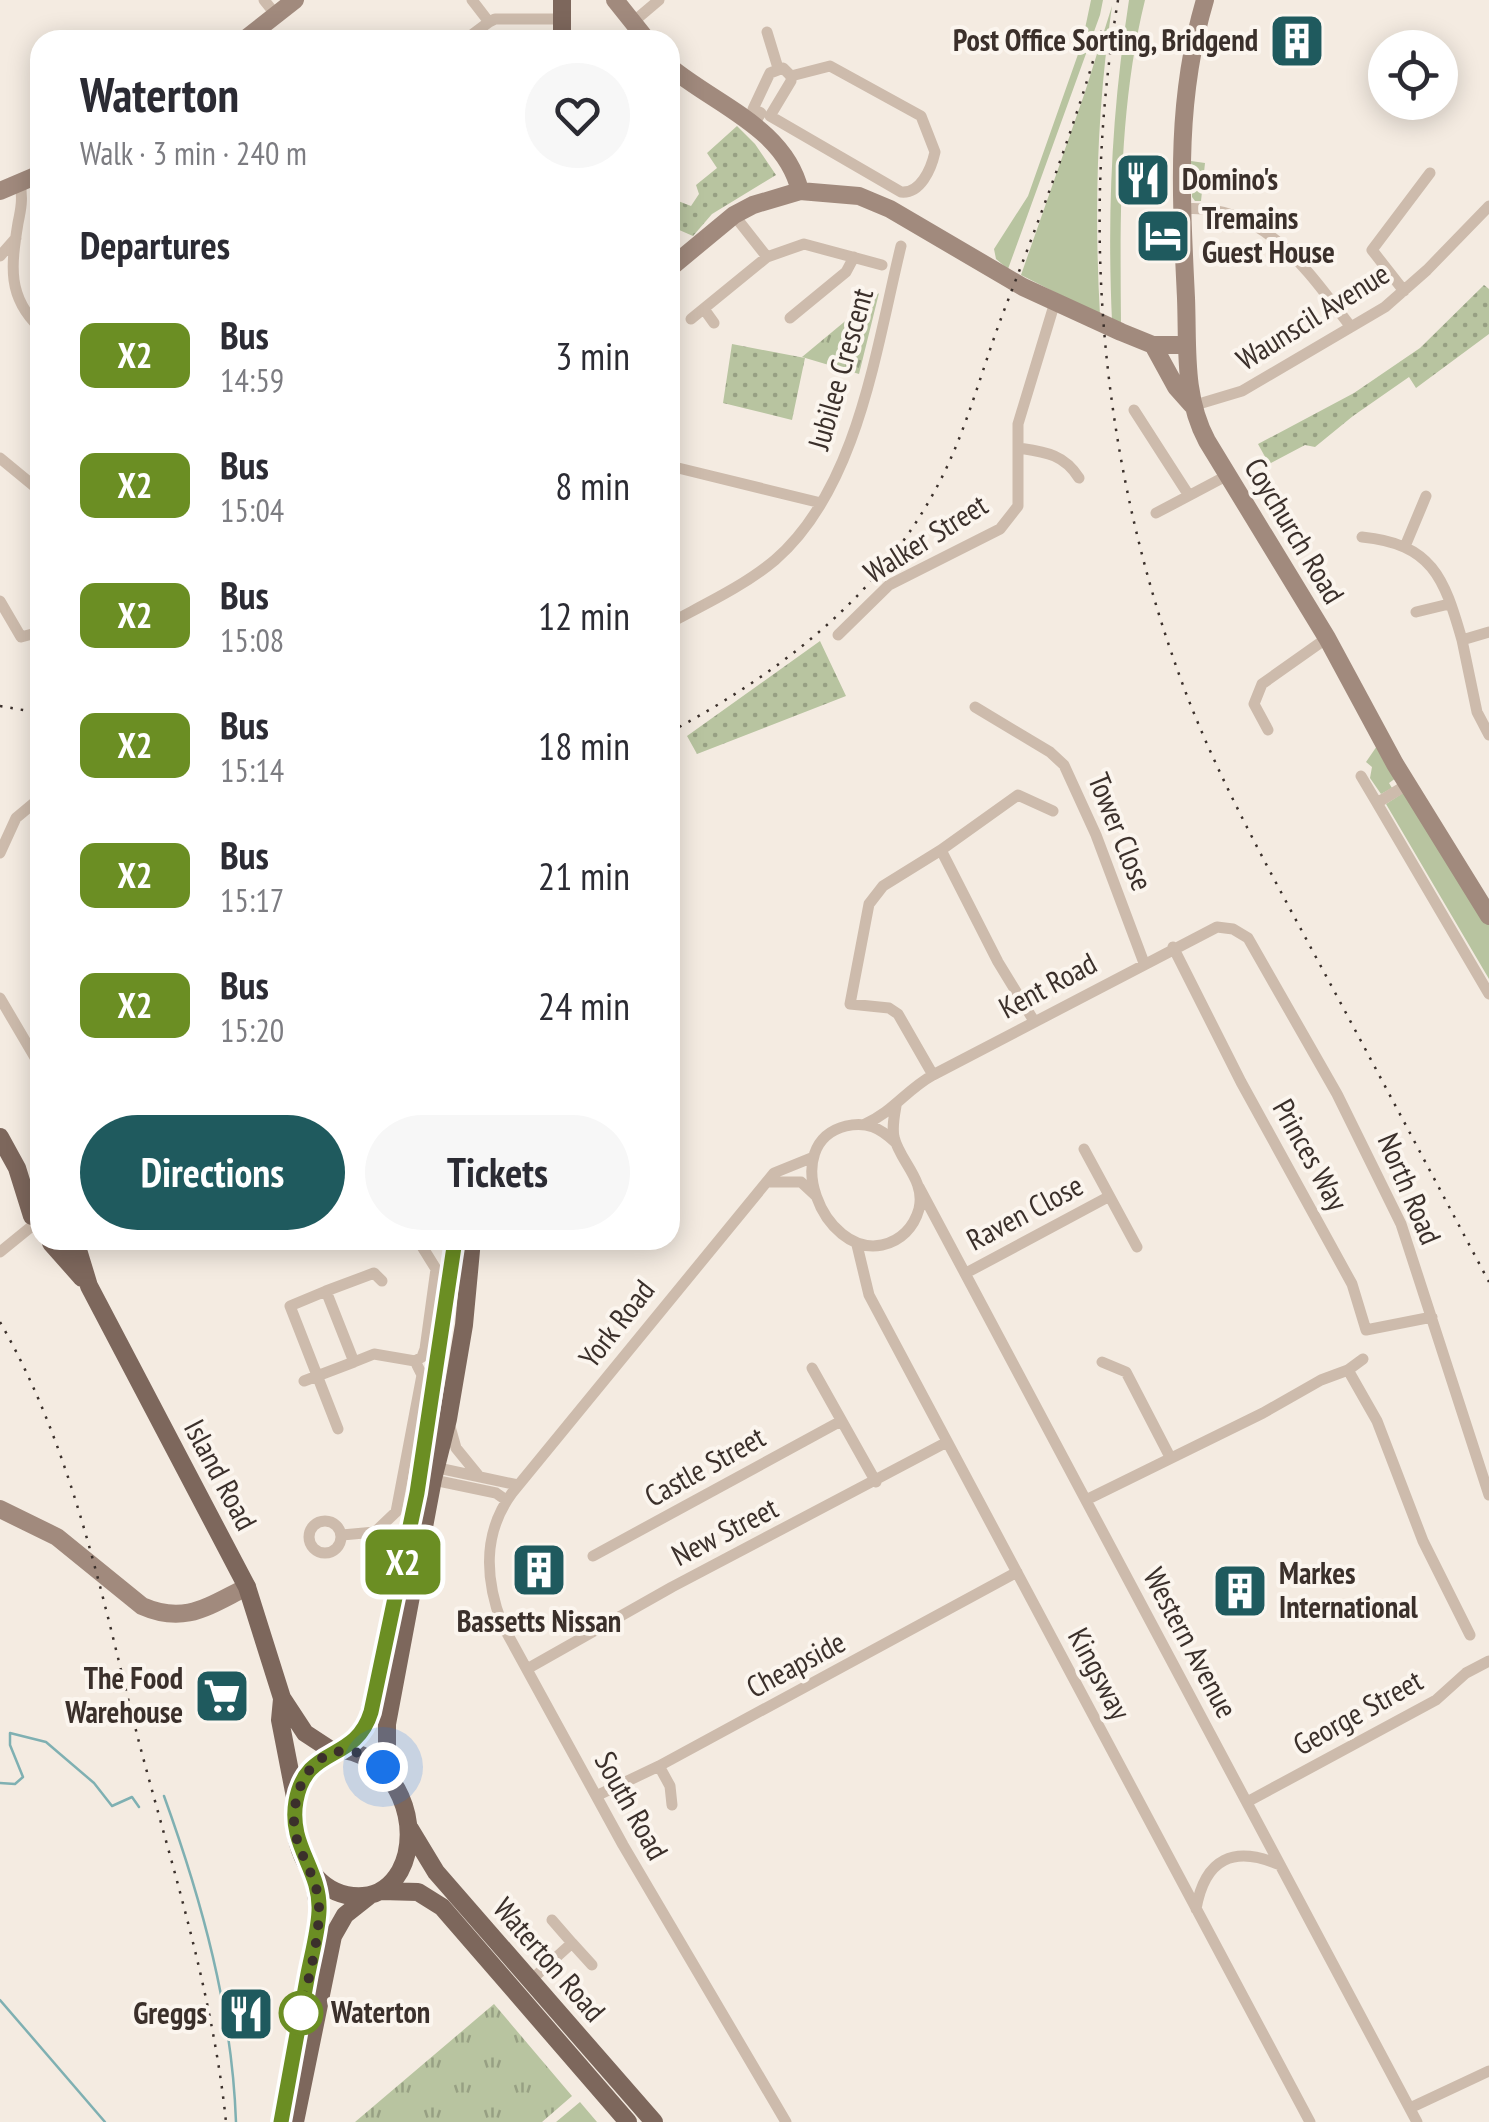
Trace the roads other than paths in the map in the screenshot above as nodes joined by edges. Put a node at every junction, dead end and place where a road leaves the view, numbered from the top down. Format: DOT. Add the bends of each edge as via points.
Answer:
graph roads {
  1 [pos="295,0"];
  2 [pos="472,0"];
  3 [pos="615,0"];
  4 [pos="659,0"];
  5 [pos="1205,0"];
  6 [pos="270,8"];
  7 [pos="562,9"];
  8 [pos="489,22"];
  9 [pos="633,22"];
  10 [pos="252,30"];
  11 [pos="478,30"];
  12 [pos="639,30"];
  13 [pos="767,32"];
  14 [pos="778,68"];
  15 [pos="680,75"];
  16 [pos="792,76"];
  17 [pos="759,116"];
  18 [pos="1430,173"];
  19 [pos="30,179"];
  20 [pos="20,184"];
  21 [pos="0,191"];
  22 [pos="800,191"];
  23 [pos="1489,206"];
  24 [pos="1182,209"];
  25 [pos="734,215"];
  26 [pos="16,238"];
  27 [pos="901,246"];
  28 [pos="0,256"];
  29 [pos="854,256"];
  30 [pos="767,257"];
  31 [pos="680,260"];
  32 [pos="882,265"];
  33 [pos="1404,291"];
  34 [pos="798,294"];
  35 [pos="1055,302"];
  36 [pos="807,304"];
  37 [pos="704,309"];
  38 [pos="30,316"];
  39 [pos="790,318"];
  40 [pos="691,319"];
  41 [pos="714,323"];
  42 [pos="1351,328"];
  43 [pos="1187,345"];
  44 [pos="1154,346"];
  45 [pos="1192,406"];
  46 [pos="1134,410"];
  47 [pos="1019,448"];
  48 [pos="0,458"];
  49 [pos="680,468"];
  50 [pos="1228,474"];
  51 [pos="1079,478"];
  52 [pos="30,484"];
  53 [pos="1188,494"];
  54 [pos="1426,496"];
  55 [pos="821,503"];
  56 [pos="1156,513"];
  57 [pos="1362,537"];
  58 [pos="1406,544"];
  59 [pos="0,601"];
  60 [pos="1448,604"];
  61 [pos="1416,612"];
  62 [pos="680,617"];
  63 [pos="1489,632"];
  64 [pos="30,634"];
  65 [pos="838,634"];
  66 [pos="1326,638"];
  67 [pos="1462,640"];
  68 [pos="975,707"];
  69 [pos="1268,730"];
  70 [pos="1489,735"];
  71 [pos="1361,776"];
  72 [pos="1408,784"];
  73 [pos="1377,803"];
  74 [pos="30,806"];
  75 [pos="1052,811"];
  76 [pos="941,850"];
  77 [pos="0,853"];
  78 [pos="1489,916"];
  79 [pos="1232,928"];
  80 [pos="1173,947"];
  81 [pos="1144,962"];
  82 [pos="1489,994"];
  83 [pos="0,998"];
  84 [pos="1034,1021"];
  85 [pos="30,1049"];
  86 [pos="932,1074"];
  87 [pos="896,1106"];
  88 [pos="865,1124"];
  89 [pos="0,1136"];
  90 [pos="895,1142"];
  91 [pos="1084,1149"];
  92 [pos="812,1158"];
  93 [pos="17,1168"];
  94 [pos="30,1182"];
  95 [pos="770,1182"];
  96 [pos="919,1187"];
  97 [pos="1108,1197"];
  98 [pos="818,1198"];
  99 [pos="30,1200"];
  100 [pos="30,1236"];
  101 [pos="856,1245"];
  102 [pos="1137,1247"];
  103 [pos="59,1250"];
  104 [pos="77,1250"];
  105 [pos="425,1250"];
  106 [pos="454,1250"];
  107 [pos="471,1250"];
  108 [pos="0,1252"];
  109 [pos="966,1272"];
  110 [pos="382,1281"];
  111 [pos="89,1286"];
  112 [pos="326,1292"];
  113 [pos="1432,1318"];
  114 [pos="1362,1359"];
  115 [pos="415,1361"];
  116 [pos="354,1362"];
  117 [pos="1102,1362"];
  118 [pos="812,1368"];
  119 [pos="1348,1370"];
  120 [pos="311,1378"];
  121 [pos="448,1419"];
  122 [pos="841,1420"];
  123 [pos="338,1429"];
  124 [pos="947,1442"];
  125 [pos="1170,1457"];
  126 [pos="427,1472"];
  127 [pos="478,1476"];
  128 [pos="876,1482"];
  129 [pos="518,1485"];
  130 [pos="1489,1494"];
  131 [pos="506,1500"];
  132 [pos="1086,1500"];
  133 [pos="0,1510"];
  134 [pos="342,1535"];
  135 [pos="593,1556"];
  136 [pos="1017,1572"];
  137 [pos="247,1587"];
  138 [pos="1470,1635"];
  139 [pos="1489,1661"];
  140 [pos="527,1669"];
  141 [pos="282,1698"];
  142 [pos="339,1751"];
  143 [pos="659,1766"];
  144 [pos="392,1780"];
  145 [pos="596,1796"];
  146 [pos="296,1800"];
  147 [pos="1247,1802"];
  148 [pos="672,1804"];
  149 [pos="410,1828"];
  150 [pos="1280,1865"];
  151 [pos="313,1873"];
  152 [pos="375,1894"];
  153 [pos="1196,1908"];
  154 [pos="552,1920"];
  155 [pos="572,1943"];
  156 [pos="592,1966"];
  157 [pos="530,1981"];
  158 [pos="1489,2071"];
  159 [pos="1410,2108"];
  160 [pos="282,2122"];
  161 [pos="296,2122"];
  162 [pos="628,2122"];
  163 [pos="654,2122"];
  164 [pos="786,2122"];
  165 [pos="1310,2122"];
  166 [pos="1417,2122"];
  1 -- 6 [label="street"];
  2 -- 8 [label="street"];
  3 -- 9 [label="street"];
  4 -- 9 [label="street"];
  5 -- 24 [label="street, Coychurch Road" via="1182,107"];
  6 -- 10 [label="street"];
  7 -- 8 [label="street"];
  8 -- 11 [label="street"];
  9 -- 12 [label="street"];
  13 -- 14 [label="street"];
  14 -- 16 [label="street"];
  14 -- 17 [label="street" via="770,73"];
  15 -- 17 [label="street"];
  16 -- 17 [label="street"];
  16 -- 17 [label="street" via="830,66 921,116 935,152 916,190 900,192"];
  17 -- 22 [label="street"];
  18 -- 33 [label="street" via="1372,250"];
  19 -- 20 [label="street"];
  20 -- 21 [label="street"];
  20 -- 26 [label="street"];
  22 -- 25 [label="street"];
  22 -- 35 [label="street" via="869,199"];
  23 -- 33 [label="street, Waunscil Avenue"];
  24 -- 42 [label="street" via="1232,212 1265,230"];
  24 -- 43 [label="street, Coychurch Road"];
  25 -- 30 [label="street"];
  25 -- 31 [label="street"];
  26 -- 28 [label="street"];
  26 -- 38 [label="street" via="14,287"];
  27 -- 55 [label="street, Jubilee Crescent" via="860,414"];
  29 -- 30 [label="street" via="804,244"];
  29 -- 32 [label="street"];
  29 -- 36 [label="street" via="852,267"];
  30 -- 37 [label="street"];
  33 -- 42 [label="street, Waunscil Avenue"];
  34 -- 36 [label="street"];
  35 -- 44 [label="street"];
  35 -- 47 [label="street, Walker Street" via="1018,424"];
  36 -- 39 [label="street"];
  37 -- 40 [label="street"];
  37 -- 41 [label="street"];
  42 -- 45 [label="street, Waunscil Avenue" via="1242,391"];
  43 -- 44 [label="street"];
  43 -- 45 [label="street, Coychurch Road"];
  44 -- 45 [label="street"];
  45 -- 50 [label="street, Coychurch Road"];
  46 -- 53 [label="street"];
  47 -- 51 [label="street" via="1056,454"];
  47 -- 65 [label="street, Walker Street" via="1018,506 1000,530 889,585"];
  48 -- 52 [label="street"];
  49 -- 55 [label="street"];
  50 -- 53 [label="street"];
  50 -- 66 [label="street, Coychurch Road"];
  53 -- 56 [label="street"];
  54 -- 58 [label="street"];
  55 -- 62 [label="street, Jubilee Crescent" via="773,562"];
  57 -- 58 [label="street"];
  58 -- 60 [label="street" via="1430,566"];
  59 -- 64 [label="street" via="21,637"];
  60 -- 61 [label="street"];
  60 -- 67 [label="street"];
  63 -- 67 [label="street"];
  66 -- 69 [label="street" via="1262,684 1254,704"];
  66 -- 72 [label="street, Coychurch Road"];
  67 -- 70 [label="street" via="1477,712"];
  68 -- 81 [label="street, Tower Close" via="1064,764"];
  71 -- 73 [label="street"];
  72 -- 73 [label="street"];
  72 -- 78 [label="street, Coychurch Road"];
  73 -- 82 [label="street"];
  74 -- 77 [label="street" via="16,818"];
  75 -- 76 [label="street" via="1018,795"];
  76 -- 84 [label="street"];
  76 -- 86 [label="street" via="883,886 869,904 850,1004 898,1014"];
  79 -- 80 [label="street, Kent Road" via="1216,927"];
  79 -- 113 [label="street, North Road" via="1248,938 1373,1162"];
  80 -- 81 [label="street, Kent Road"];
  80 -- 113 [label="street, Princes Way" via="1352,1284 1366,1330"];
  81 -- 84 [label="street, Kent Road"];
  83 -- 85 [label="street"];
  84 -- 86 [label="street, Kent Road"];
  86 -- 87 [label="street, Kent Road"];
  87 -- 88 [label="street, Kent Road"];
  87 -- 90 [label="street"];
  88 -- 90 [label="street"];
  88 -- 92 [label="street" via="831,1132"];
  89 -- 93 [label="main road"];
  90 -- 96 [label="street"];
  91 -- 97 [label="street, Raven Close"];
  92 -- 95 [label="street, York Road" via="774,1172"];
  92 -- 98 [label="street"];
  93 -- 94 [label="main road"];
  93 -- 99 [label="main road"];
  95 -- 98 [label="street" via="800,1182"];
  95 -- 129 [label="street, York Road"];
  96 -- 101 [label="street" via="915,1220 899,1238"];
  96 -- 109 [label="street, Western Avenue"];
  97 -- 102 [label="street, Raven Close"];
  97 -- 109 [label="street, Raven Close"];
  98 -- 101 [label="street" via="833,1225"];
  100 -- 108 [label="street"];
  101 -- 124 [label="street, Kingsway" via="869,1295"];
  103 -- 111 [label="main road"];
  104 -- 111 [label="main road"];
  105 -- 115 [label="street" via="436,1280 425,1349"];
  106 -- 126 [label="main road"];
  107 -- 121 [label="main road"];
  109 -- 132 [label="street, Western Avenue"];
  110 -- 112 [label="street" via="374,1272"];
  111 -- 137 [label="main road, Island Road"];
  112 -- 116 [label="street"];
  112 -- 120 [label="street" via="290,1306"];
  113 -- 130 [label="street, North Road"];
  114 -- 119 [label="street"];
  115 -- 116 [label="street" via="374,1354"];
  115 -- 134 [label="street" via="422,1374 396,1512 375,1532"];
  116 -- 120 [label="street"];
  117 -- 125 [label="street" via="1126,1372"];
  118 -- 122 [label="street"];
  119 -- 125 [label="street"];
  119 -- 138 [label="street"];
  120 -- 123 [label="street"];
  121 -- 126 [label="main road"];
  121 -- 127 [label="street" via="456,1448"];
  122 -- 128 [label="street"];
  122 -- 135 [label="street, Castle Street"];
  124 -- 128 [label="street, New Street"];
  124 -- 136 [label="street, Kingsway"];
  125 -- 132 [label="street"];
  126 -- 127 [label="street"];
  126 -- 131 [label="street"];
  126 -- 142 [label="main road" via="371,1712 361,1735"];
  126 -- 144 [label="main road" via="387,1724"];
  127 -- 129 [label="street"];
  128 -- 140 [label="street, New Street"];
  129 -- 131 [label="street, York Road"];
  131 -- 140 [label="street, South Road" via="488,1566 502,1624"];
  132 -- 147 [label="street, Western Avenue"];
  133 -- 137 [label="street" via="57,1537 154,1611 186,1615"];
  136 -- 143 [label="street, Cheapside"];
  136 -- 153 [label="street, Kingsway"];
  137 -- 141 [label="main road, Island Road"];
  139 -- 147 [label="street, George Street" via="1436,1700"];
  140 -- 145 [label="street, South Road"];
  141 -- 142 [label="main road" via="305,1734"];
  141 -- 146 [label="main road"];
  142 -- 144 [label="main road" via="373,1759"];
  142 -- 146 [label="main road" via="311,1768"];
  143 -- 145 [label="street, Cheapside"];
  143 -- 148 [label="street"];
  144 -- 149 [label="main road"];
  145 -- 164 [label="street, South Road"];
  146 -- 151 [label="main road" via="296,1839"];
  147 -- 150 [label="street, Western Avenue"];
  149 -- 152 [label="main road" via="401,1868"];
  149 -- 157 [label="main road, Waterton Road" via="436,1872"];
  150 -- 153 [label="street" via="1248,1855 1221,1861 1208,1874"];
  150 -- 159 [label="street, Western Avenue"];
  151 -- 152 [label="main road" via="339,1893"];
  151 -- 160 [label="main road" via="319,1914"];
  152 -- 161 [label="main road" via="345,1915 333,1936"];
  152 -- 162 [label="main road, Waterton Road" via="418,1892 442,1907"];
  153 -- 165 [label="street, Kingsway"];
  154 -- 155 [label="street"];
  155 -- 156 [label="street"];
  155 -- 157 [label="street"];
  157 -- 163 [label="main road, Waterton Road"];
  158 -- 159 [label="street"];
  159 -- 166 [label="street, Western Avenue"];
}
